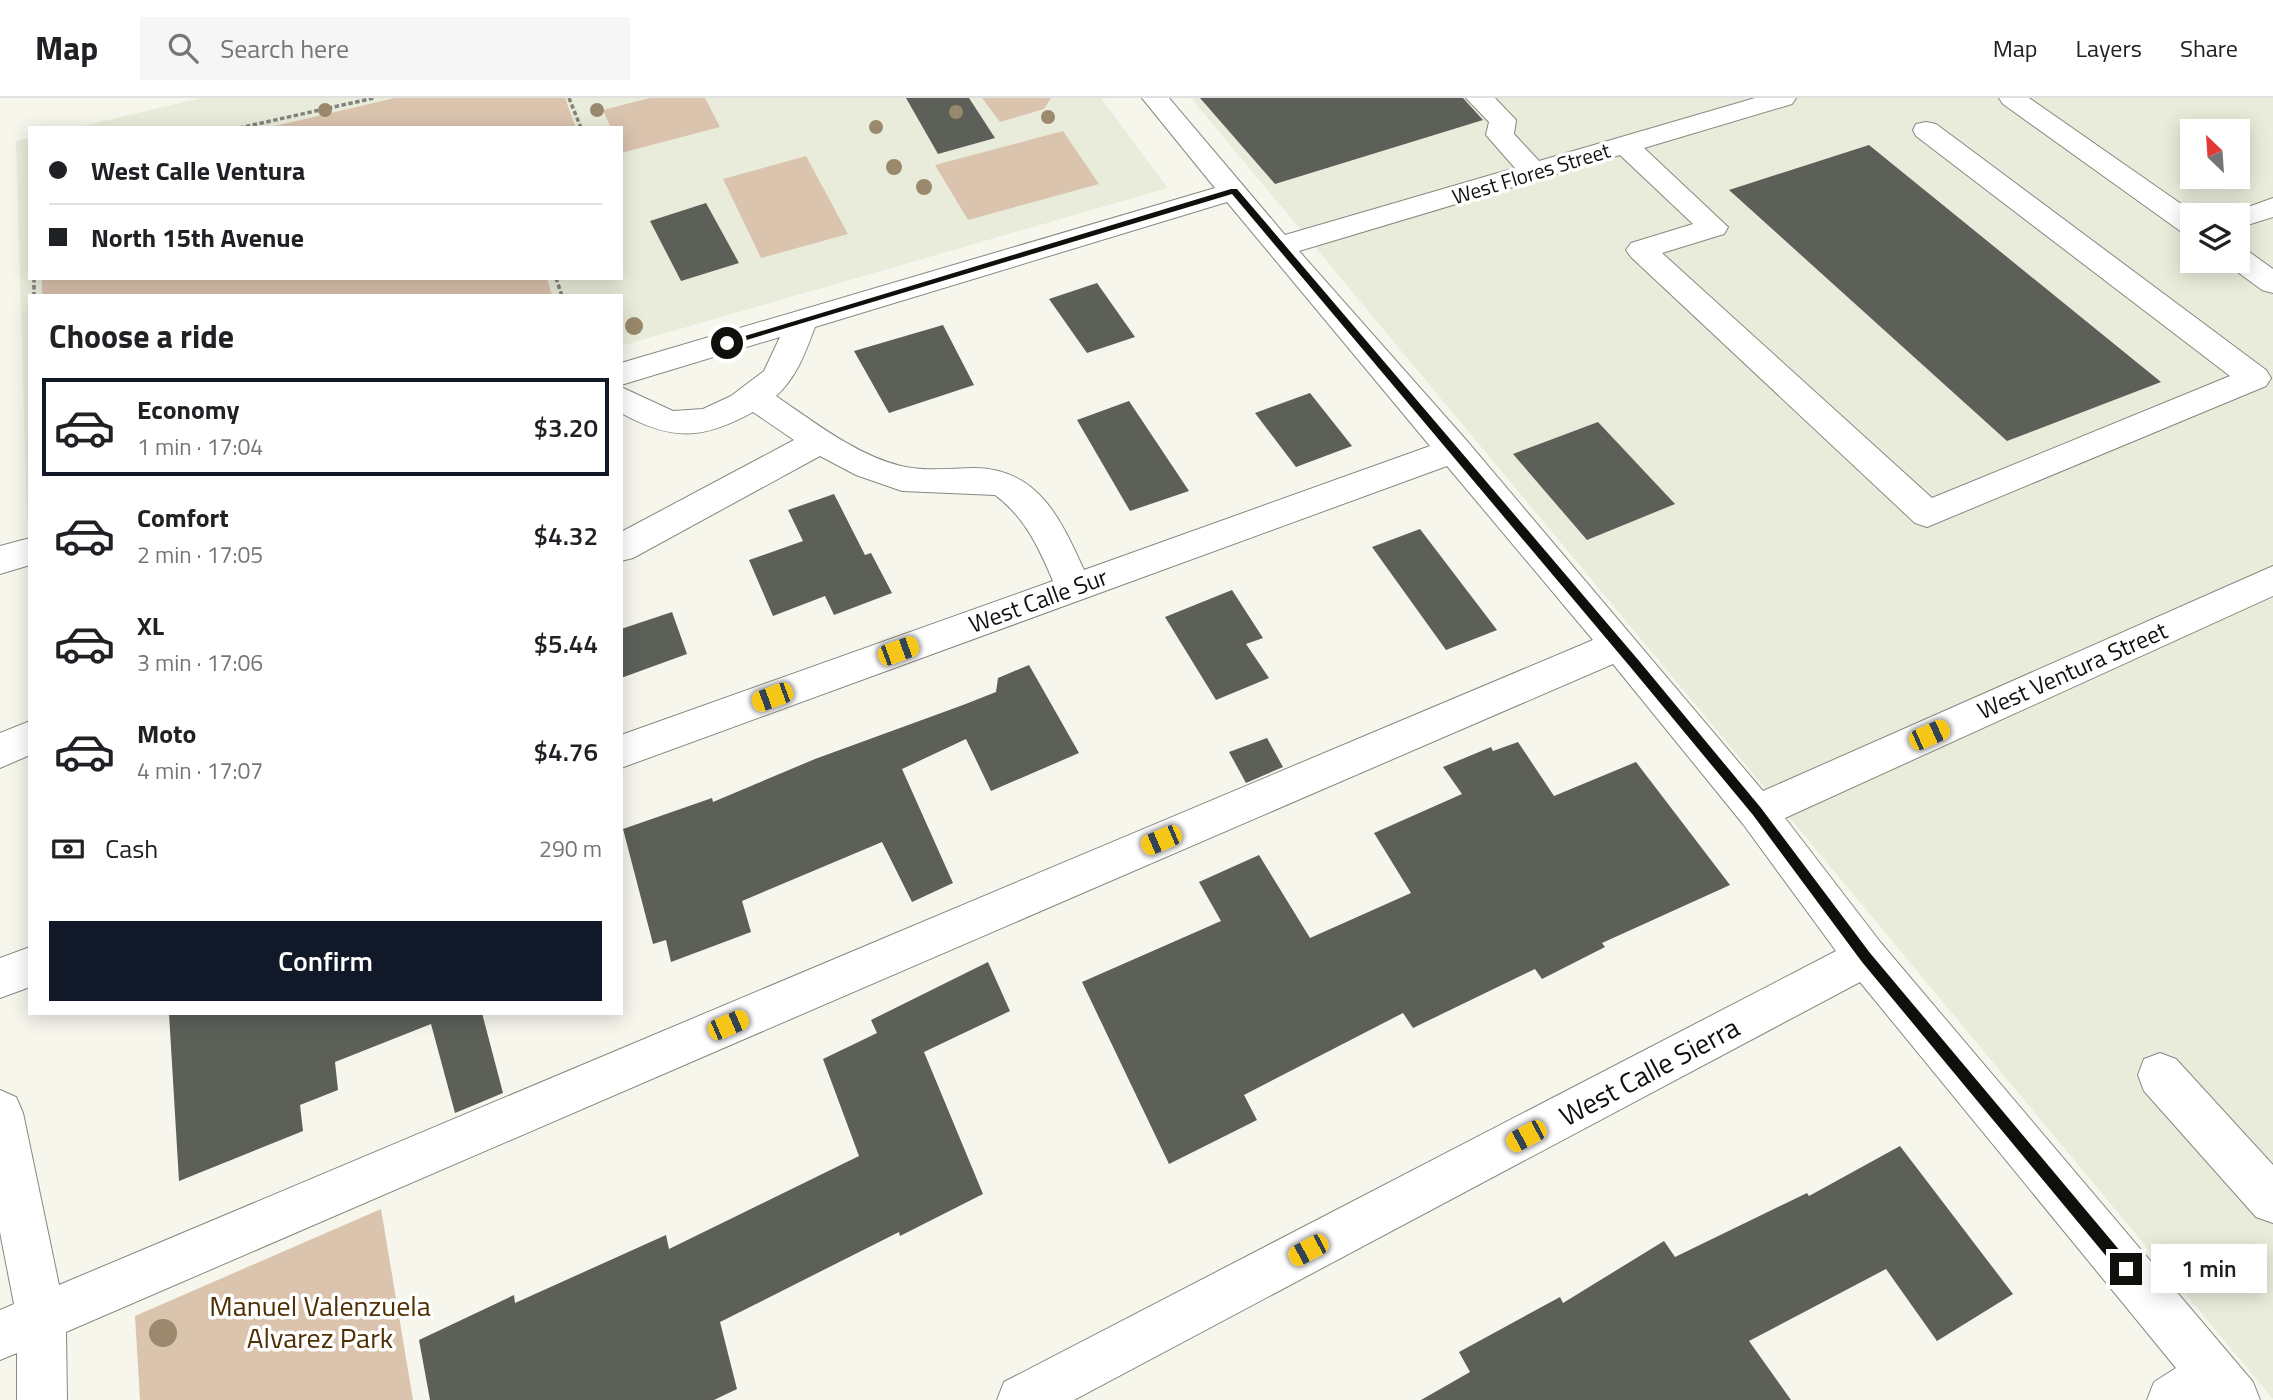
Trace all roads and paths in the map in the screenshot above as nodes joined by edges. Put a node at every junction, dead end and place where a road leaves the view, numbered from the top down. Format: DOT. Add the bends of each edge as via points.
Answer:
graph roads {
  1 [pos="374,98"];
  2 [pos="569,98"];
  3 [pos="1155,98"];
  4 [pos="1479,98"];
  5 [pos="1783,98"];
  6 [pos="2012,98"];
  7 [pos="248,126"];
  8 [pos="580,126"];
  9 [pos="1926,130"];
  10 [pos="1625,145"];
  11 [pos="1533,172"];
  12 [pos="1234,191"];
  13 [pos="2273,206"];
  14 [pos="2250,215"];
  15 [pos="2180,217"];
  16 [pos="1279,247"];
  17 [pos="2250,267"];
  18 [pos="2273,283"];
  19 [pos="802,320"];
  20 [pos="623,373"];
  21 [pos="753,396"];
  22 [pos="623,399"];
  23 [pos="819,442"];
  24 [pos="1455,450"];
  25 [pos="623,547"];
  26 [pos="28,552"];
  27 [pos="0,560"];
  28 [pos="2273,580"];
  29 [pos="1074,586"];
  30 [pos="1619,645"];
  31 [pos="28,738"];
  32 [pos="0,751"];
  33 [pos="623,751"];
  34 [pos="1757,812"];
  35 [pos="1866,957"];
  36 [pos="28,969"];
  37 [pos="0,978"];
  38 [pos="2160,1074"];
  39 [pos="0,1114"];
  40 [pos="2273,1200"];
  41 [pos="20,1327"];
  42 [pos="2224,1387"];
  43 [pos="42,1400"];
  44 [pos="1022,1400"];
  45 [pos="2172,1400"];
  1 -- 7 [label="path"];
  2 -- 8 [label="path"];
  3 -- 12 [label="street"];
  4 -- 11 [label="street" via="1503,121 1500,135"];
  5 -- 10 [label="street, West Flores Street"];
  6 -- 15 [label="street"];
  9 -- 10 [label="street" via="2255,378 1927,514 1641,250 1714,227"];
  10 -- 11 [label="street, West Flores Street"];
  11 -- 16 [label="street, West Flores Street"];
  12 -- 16 [label="street"];
  12 -- 19 [label="street"];
  13 -- 14 [label="street"];
  16 -- 24 [label="street"];
  17 -- 18 [label="street"];
  19 -- 20 [label="street"];
  19 -- 21 [label="street" via="777,377"];
  21 -- 22 [label="street" via="715,417 678,424"];
  21 -- 23 [label="street"];
  23 -- 25 [label="street"];
  23 -- 29 [label="street" via="887,475 1005,485 1022,498 1045,528"];
  24 -- 29 [label="street, West Calle Sur"];
  24 -- 30 [label="street"];
  26 -- 27 [label="street"];
  28 -- 34 [label="street, West Ventura Street"];
  29 -- 33 [label="street, West Calle Sur"];
  30 -- 34 [label="street"];
  30 -- 41 [label="street"];
  31 -- 32 [label="street"];
  34 -- 35 [label="street"];
  35 -- 42 [label="street"];
  35 -- 44 [label="street, West Calle Sierra"];
  36 -- 37 [label="street"];
  38 -- 40 [label="street"];
  39 -- 41 [label="street"];
  41 -- 43 [label="street"];
  42 -- 45 [label="street"];
}
